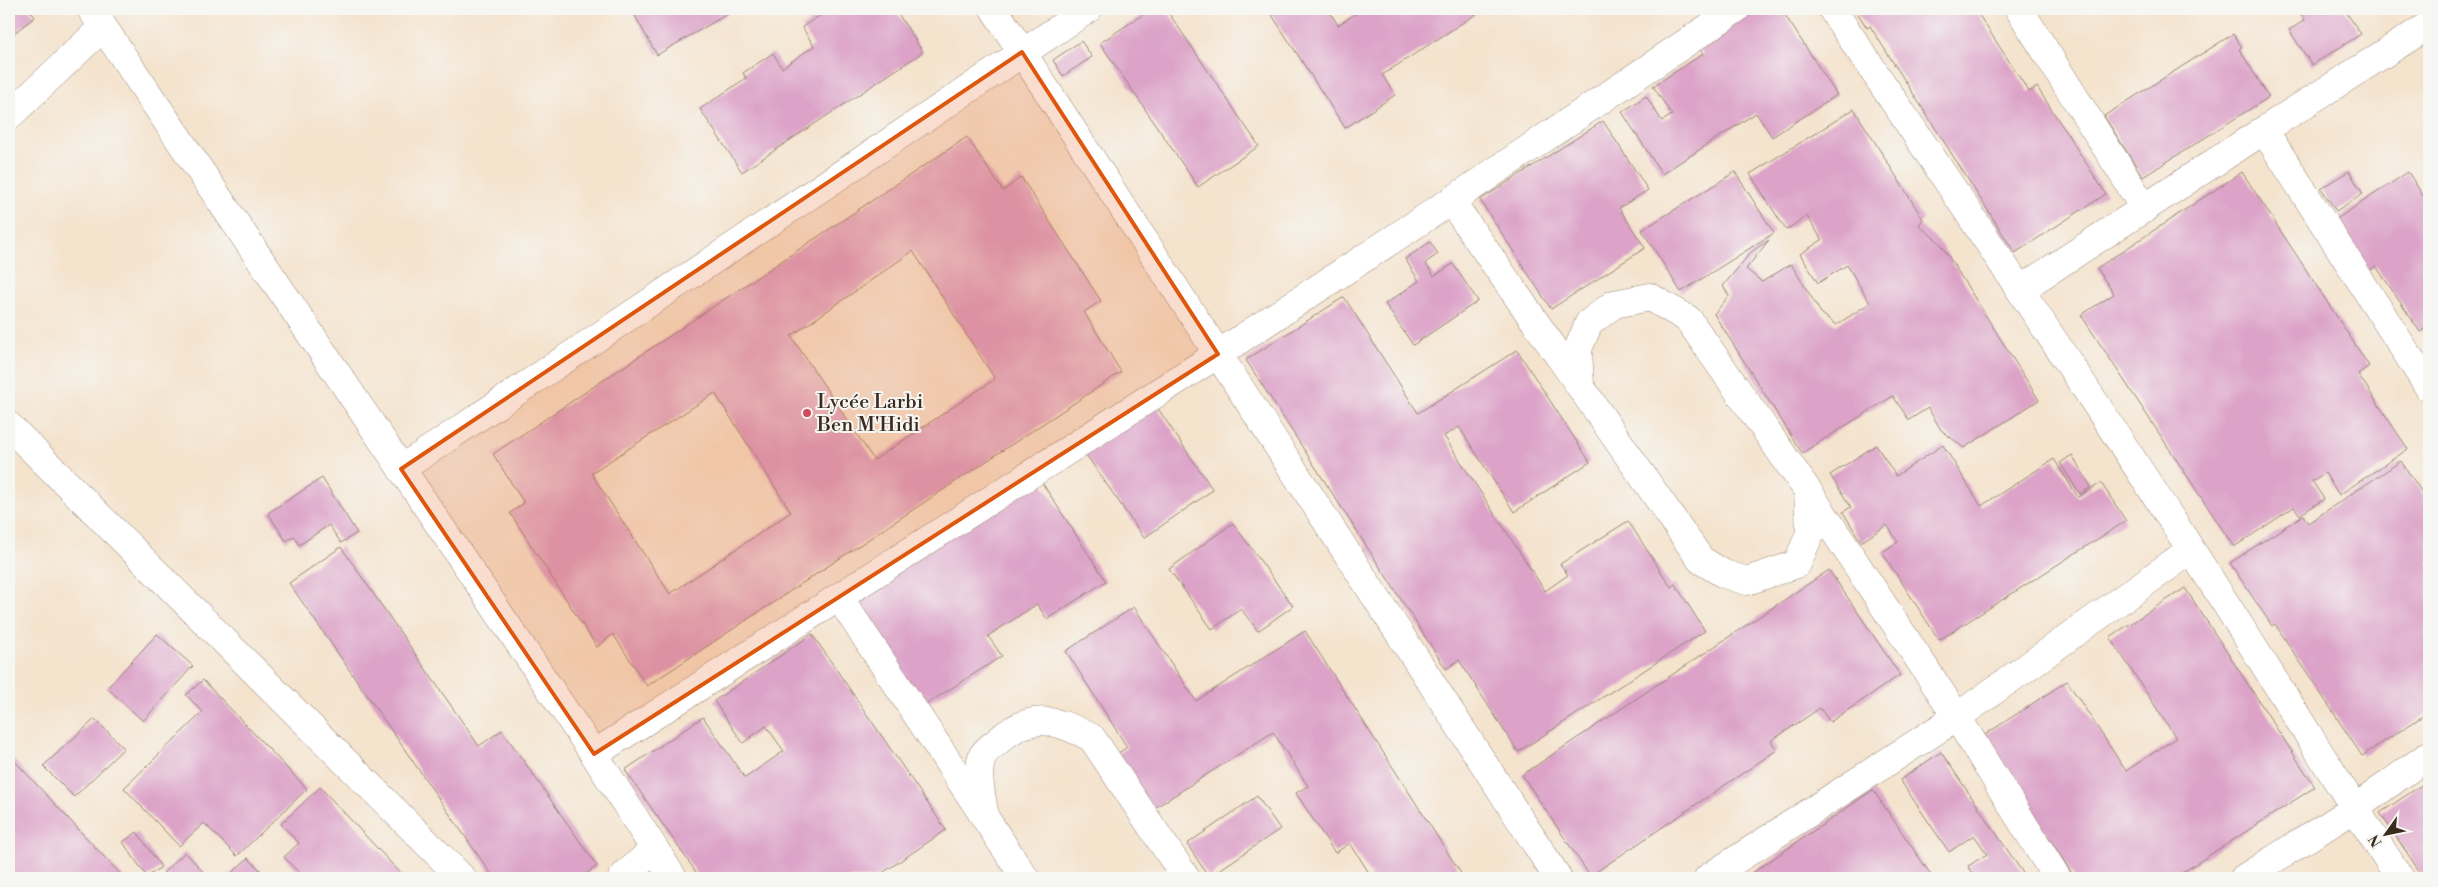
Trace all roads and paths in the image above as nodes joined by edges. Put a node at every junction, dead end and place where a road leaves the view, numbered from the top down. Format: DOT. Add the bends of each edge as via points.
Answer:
graph roads {
  1 [pos="994,9"];
  2 [pos="1088,9"];
  3 [pos="1736,9"];
  4 [pos="1832,9"];
  5 [pos="2019,9"];
  6 [pos="97,18"];
  7 [pos="2429,25"];
  8 [pos="1022,52"];
  9 [pos="9,116"];
  10 [pos="2264,130"];
  11 [pos="1451,201"];
  12 [pos="2145,209"];
  13 [pos="2021,289"];
  14 [pos="1218,354"];
  15 [pos="1580,385"];
  16 [pos="2429,388"];
  17 [pos="9,426"];
  18 [pos="401,469"];
  19 [pos="1808,492"];
  20 [pos="2192,550"];
  21 [pos="839,597"];
  22 [pos="1957,716"];
  23 [pos="594,754"];
  24 [pos="2429,755"];
  25 [pos="2354,809"];
  26 [pos="985,817"];
  27 [pos="653,850"];
  28 [pos="462,878"];
  29 [pos="622,878"];
  30 [pos="673,878"];
  31 [pos="1025,878"];
  32 [pos="1186,878"];
  33 [pos="1558,878"];
  34 [pos="1708,878"];
  35 [pos="2058,878"];
  36 [pos="2244,878"];
  37 [pos="2400,878"];
  1 -- 8 [label="street"];
  2 -- 8 [label="street"];
  3 -- 11 [label="street"];
  4 -- 13 [label="street"];
  5 -- 12 [label="street"];
  6 -- 9 [label="street"];
  6 -- 18 [label="street"];
  7 -- 10 [label="street"];
  8 -- 14 [label="street"];
  8 -- 18 [label="street"];
  10 -- 12 [label="street"];
  10 -- 16 [label="street"];
  11 -- 14 [label="street"];
  11 -- 15 [label="street"];
  12 -- 13 [label="street"];
  13 -- 20 [label="street"];
  14 -- 21 [label="street"];
  14 -- 33 [label="street"];
  15 -- 19 [label="street" via="1578,349 1589,322 1614,304 1650,297 1688,320"];
  15 -- 19 [label="street" via="1701,560 1724,574 1747,581 1797,564 1810,533"];
  17 -- 28 [label="street"];
  18 -- 23 [label="street"];
  19 -- 22 [label="street"];
  20 -- 22 [label="street"];
  20 -- 25 [label="street"];
  21 -- 23 [label="street"];
  21 -- 26 [label="street"];
  22 -- 34 [label="street"];
  22 -- 35 [label="street"];
  23 -- 27 [label="street"];
  24 -- 25 [label="street"];
  25 -- 36 [label="street"];
  25 -- 37 [label="street"];
  26 -- 31 [label="street"];
  26 -- 32 [label="street" via="979,780 984,755 1006,733 1037,719 1070,726 1092,738"];
  27 -- 29 [label="street"];
  27 -- 30 [label="street"];
}
